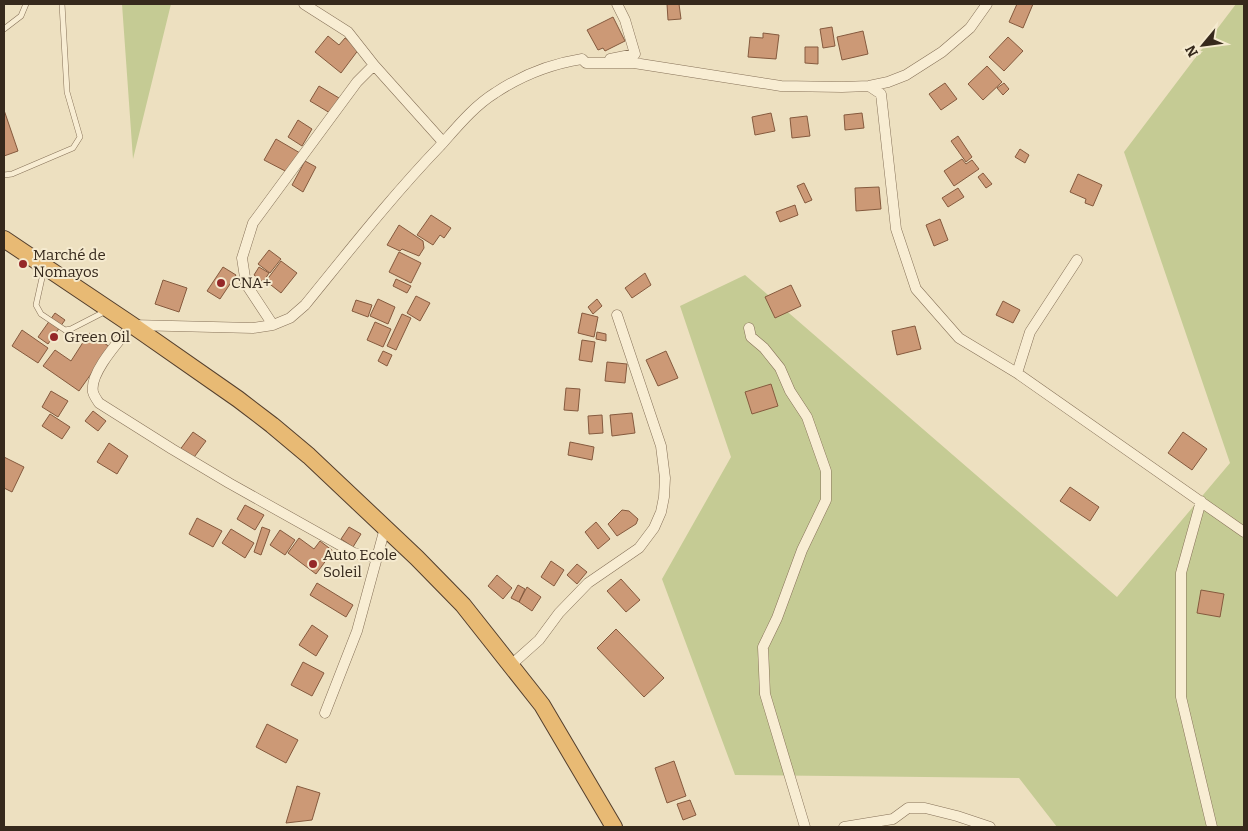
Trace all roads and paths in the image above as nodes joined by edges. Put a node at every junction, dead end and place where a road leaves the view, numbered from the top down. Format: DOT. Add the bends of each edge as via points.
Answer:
graph roads {
  1 [pos="26,4"];
  2 [pos="62,4"];
  3 [pos="304,4"];
  4 [pos="617,4"];
  5 [pos="987,4"];
  6 [pos="4,29"];
  7 [pos="586,63"];
  8 [pos="374,65"];
  9 [pos="869,86"];
  10 [pos="443,142"];
  11 [pos="4,175"];
  12 [pos="4,239"];
  13 [pos="1077,260"];
  14 [pos="44,267"];
  15 [pos="108,310"];
  16 [pos="617,315"];
  17 [pos="273,324"];
  18 [pos="132,325"];
  19 [pos="749,328"];
  20 [pos="1017,373"];
  21 [pos="1201,501"];
  22 [pos="385,528"];
  23 [pos="1244,532"];
  24 [pos="377,558"];
  25 [pos="511,665"];
  26 [pos="325,712"];
  27 [pos="614,827"];
  28 [pos="805,827"];
  29 [pos="844,827"];
  30 [pos="990,827"];
  31 [pos="1212,827"];
  1 -- 6 [label="lane" via="21,16"];
  2 -- 11 [label="lane" via="67,92 80,136 73,148"];
  3 -- 8 [label="street" via="348,32"];
  4 -- 7 [label="street" via="635,54"];
  5 -- 9 [label="street" via="970,28 942,52 906,75"];
  7 -- 9 [label="street" via="634,63 788,86"];
  7 -- 10 [label="street" via="582,59 557,63 531,72 494,93"];
  8 -- 10 [label="street"];
  8 -- 17 [label="street" via="357,82 253,223 242,258 246,284"];
  9 -- 20 [label="street" via="881,94 896,229 916,289 959,338"];
  10 -- 17 [label="street" via="305,305 290,318"];
  12 -- 14 [label="highway"];
  13 -- 20 [label="street" via="1030,332"];
  14 -- 15 [label="highway"];
  14 -- 15 [label="lane" via="36,305 41,314 65,330"];
  15 -- 18 [label="highway"];
  16 -- 25 [label="street" via="661,446 665,478 661,512 639,548 588,583 539,640"];
  17 -- 18 [label="street" via="253,328"];
  18 -- 22 [label="highway" via="272,425"];
  18 -- 24 [label="street" via="96,372 93,393 99,403 213,473 354,553"];
  19 -- 28 [label="street" via="751,336 780,368 807,417 826,471 826,500 763,647 765,694"];
  20 -- 21 [label="street"];
  21 -- 23 [label="street"];
  21 -- 31 [label="street" via="1181,573 1181,697"];
  22 -- 24 [label="street"];
  22 -- 25 [label="highway" via="463,605"];
  24 -- 26 [label="street" via="357,631"];
  25 -- 27 [label="highway" via="551,718"];
  29 -- 30 [label="street" via="893,819 908,808 925,808"];
}
